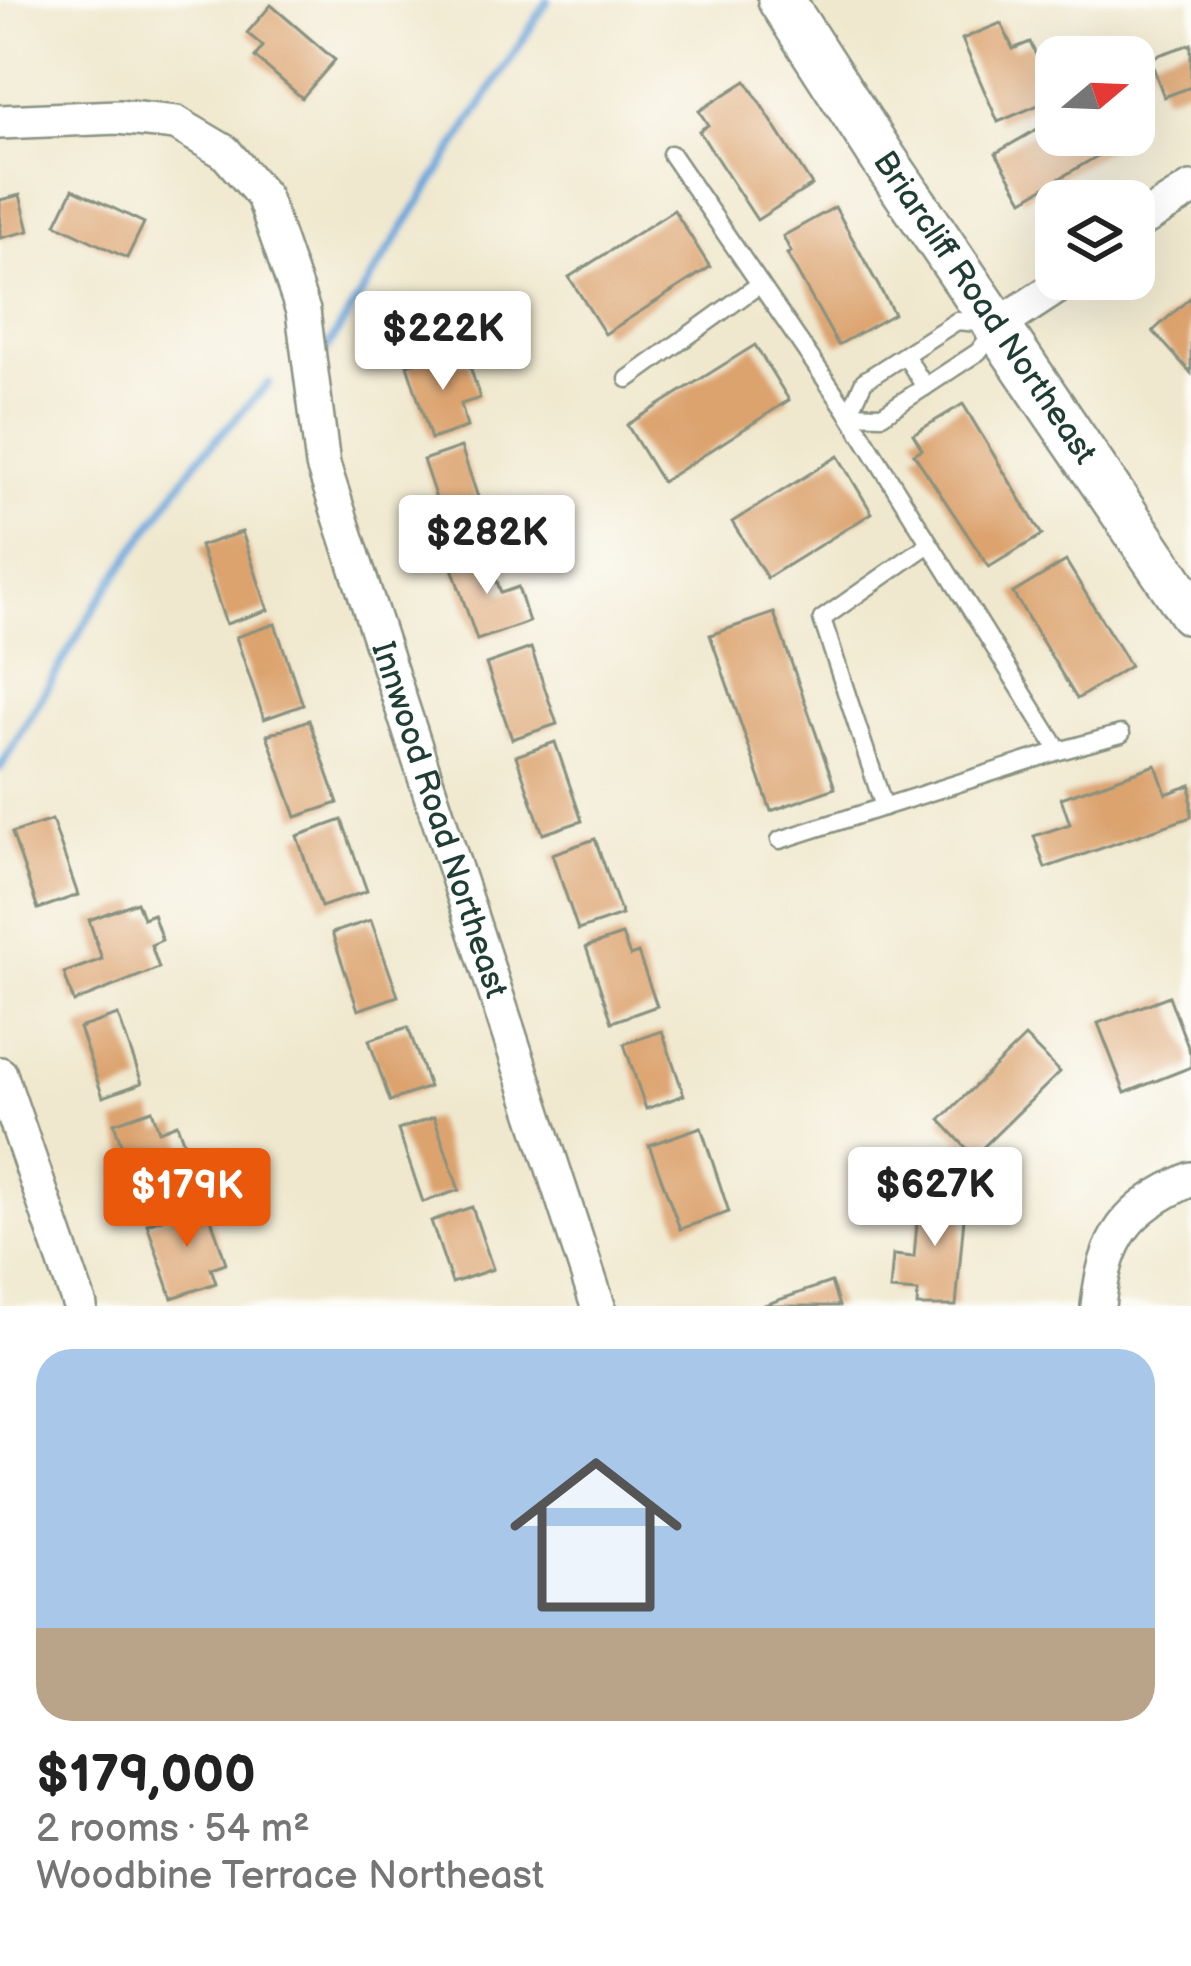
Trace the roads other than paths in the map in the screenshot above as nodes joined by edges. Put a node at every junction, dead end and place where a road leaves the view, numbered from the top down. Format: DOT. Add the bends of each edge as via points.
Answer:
graph roads {
  1 [pos="782,0"];
  2 [pos="0,122"];
  3 [pos="671,154"];
  4 [pos="1191,189"];
  5 [pos="1155,212"];
  6 [pos="760,284"];
  7 [pos="1037,300"];
  8 [pos="999,325"];
  9 [pos="905,355"];
  10 [pos="628,379"];
  11 [pos="925,387"];
  12 [pos="849,414"];
  13 [pos="929,544"];
  14 [pos="1191,612"];
  15 [pos="1121,734"];
  16 [pos="1060,752"];
  17 [pos="884,807"];
  18 [pos="780,841"];
  19 [pos="0,1074"];
  20 [pos="1191,1178"];
  21 [pos="80,1306"];
  22 [pos="598,1306"];
  23 [pos="1098,1306"];
  1 -- 8 [label="main road, Briarcliff Road Northeast"];
  2 -- 22 [label="street, Innwood Road Northeast" via="176,123 225,152 263,196 303,311 323,465"];
  3 -- 6 [label="lane"];
  4 -- 5 [label="street"];
  6 -- 10 [label="lane"];
  6 -- 12 [label="lane"];
  7 -- 8 [label="street"];
  8 -- 9 [label="lane" via="957,321"];
  8 -- 11 [label="lane" via="978,352"];
  8 -- 14 [label="main road, Briarcliff Road Northeast"];
  9 -- 11 [label="lane"];
  9 -- 12 [label="lane" via="864,381"];
  11 -- 12 [label="lane" via="883,415"];
  12 -- 13 [label="lane"];
  13 -- 16 [label="lane"];
  13 -- 17 [label="lane" via="822,619"];
  15 -- 16 [label="lane"];
  16 -- 17 [label="lane"];
  17 -- 18 [label="lane"];
  19 -- 21 [label="street"];
  20 -- 23 [label="street" via="1123,1224 1103,1263"];
}
